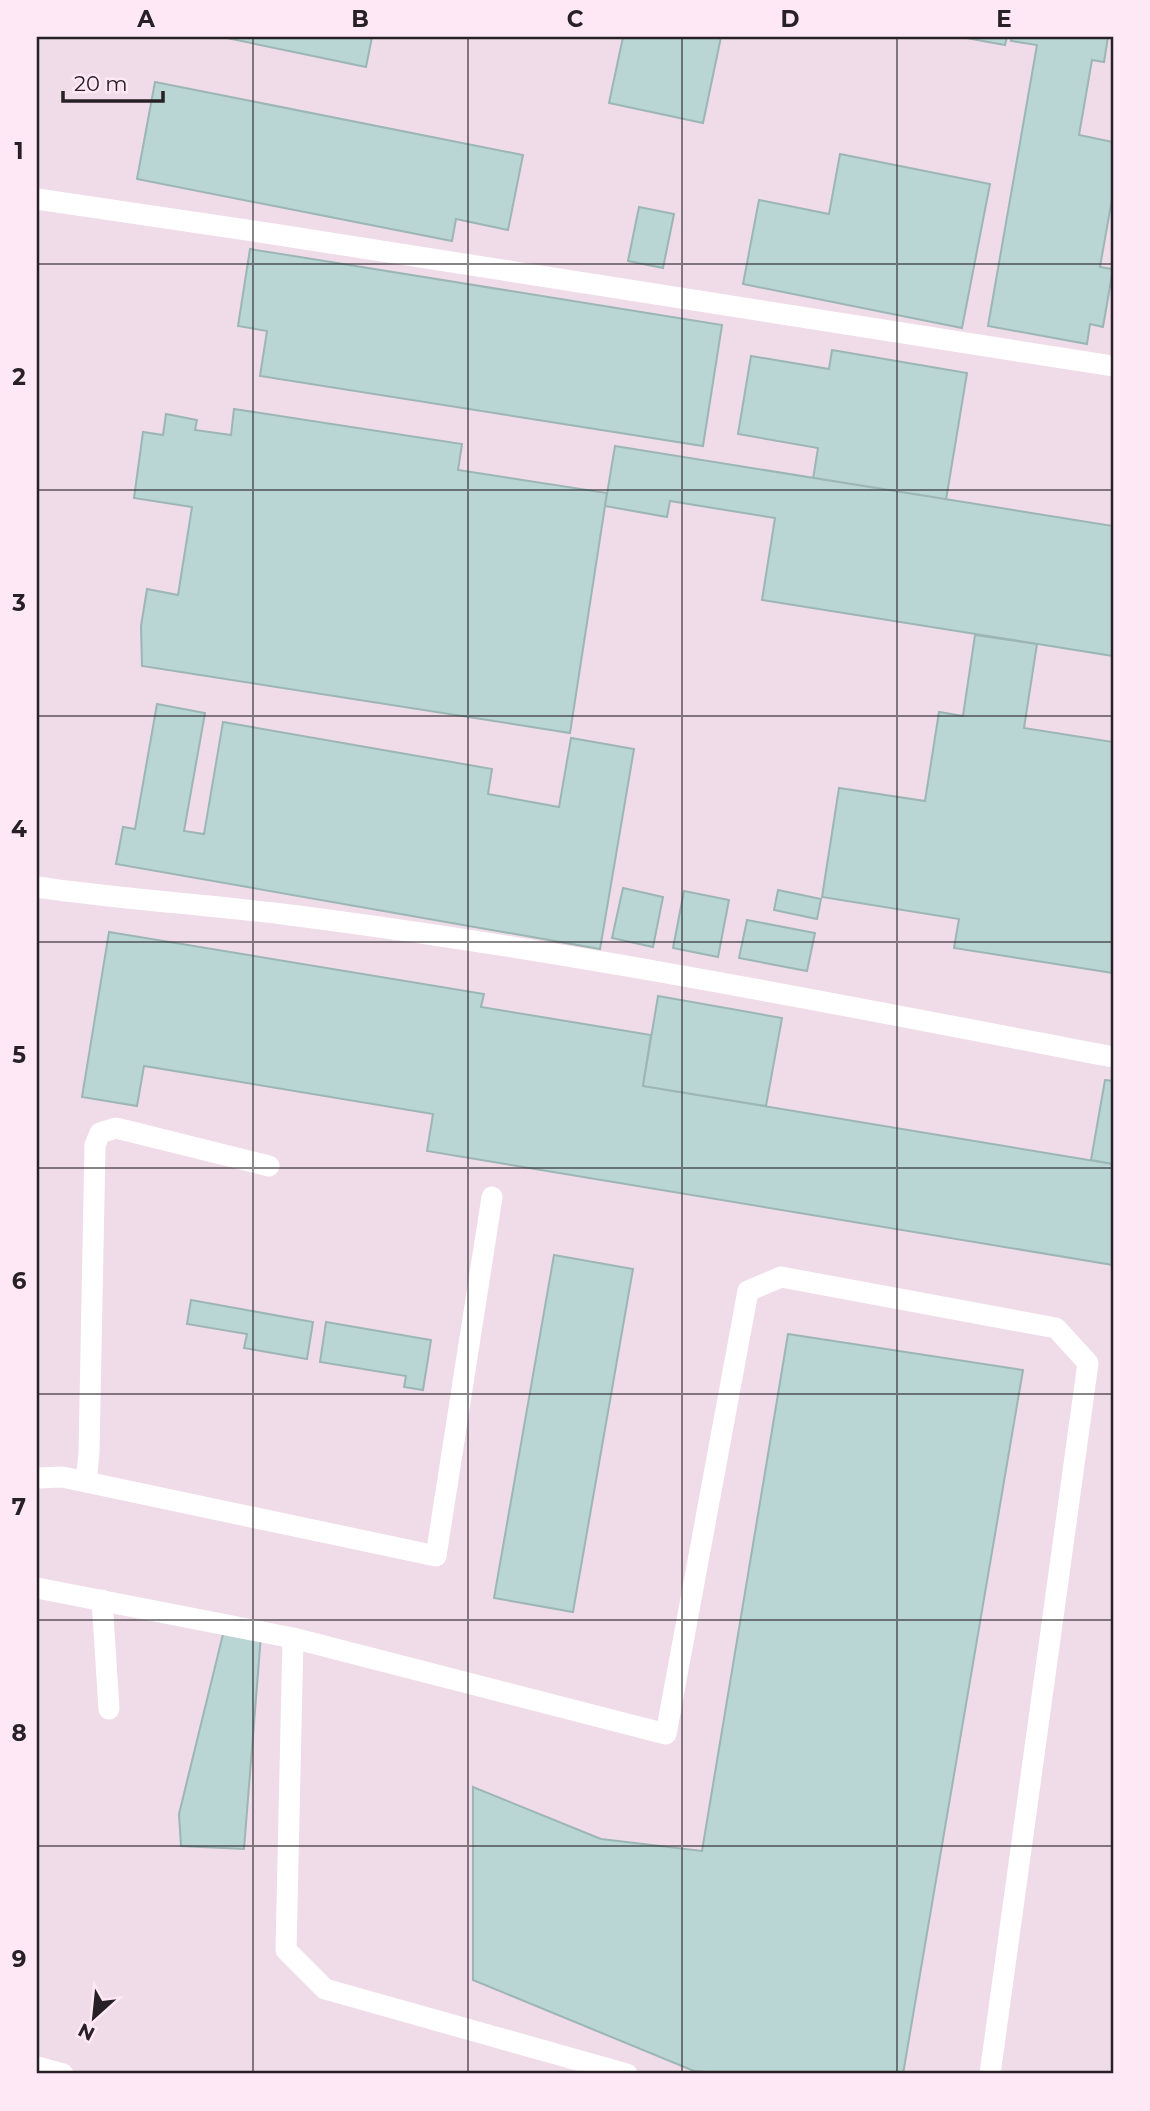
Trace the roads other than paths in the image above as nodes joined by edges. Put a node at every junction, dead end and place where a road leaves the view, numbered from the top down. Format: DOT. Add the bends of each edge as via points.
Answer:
graph roads {
  1 [pos="37,200"];
  2 [pos="1113,366"];
  3 [pos="37,887"];
  4 [pos="1113,1057"];
  5 [pos="269,1166"];
  6 [pos="492,1196"];
  7 [pos="37,1478"];
  8 [pos="86,1482"];
  9 [pos="37,1588"];
  10 [pos="102,1601"];
  11 [pos="293,1638"];
  12 [pos="109,1709"];
  13 [pos="37,2067"];
  14 [pos="63,2074"];
  15 [pos="627,2074"];
  16 [pos="990,2074"];
  1 -- 2 [label="lane"];
  3 -- 4 [label="lane" via="281,914 657,970"];
  5 -- 8 [label="lane" via="116,1128 100,1133 95,1145"];
  6 -- 8 [label="lane" via="436,1556"];
  7 -- 8 [label="lane"];
  9 -- 10 [label="lane"];
  10 -- 11 [label="lane"];
  10 -- 12 [label="lane"];
  11 -- 15 [label="lane" via="286,1950 325,1989"];
  11 -- 16 [label="lane" via="666,1734 748,1291 781,1277 1056,1328 1088,1363"];
  13 -- 14 [label="lane"];
}
